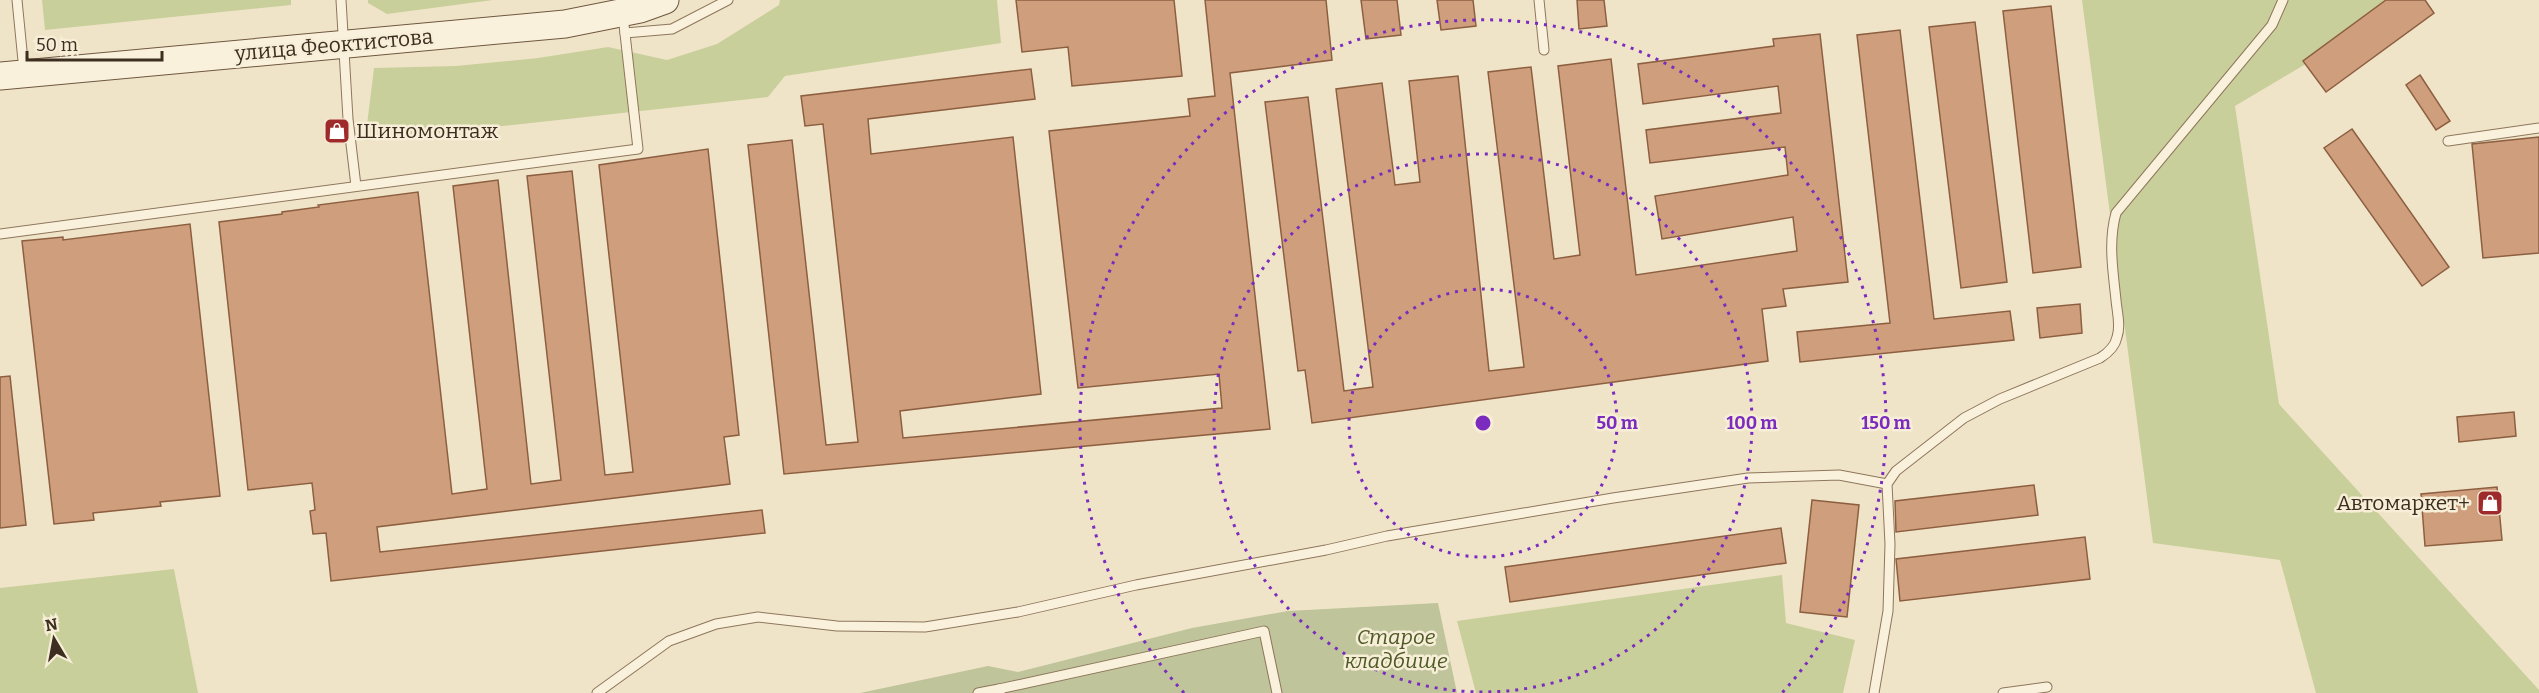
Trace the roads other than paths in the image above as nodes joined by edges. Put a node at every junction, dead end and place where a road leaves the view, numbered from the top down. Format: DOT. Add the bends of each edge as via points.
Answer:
graph roads {
  1 [pos="17,0"];
  2 [pos="341,0"];
  3 [pos="665,0"];
  4 [pos="728,0"];
  5 [pos="1539,0"];
  6 [pos="2283,0"];
  7 [pos="624,22"];
  8 [pos="345,43"];
  9 [pos="1544,50"];
  10 [pos="12,74"];
  11 [pos="2539,128"];
  12 [pos="2448,141"];
  13 [pos="356,186"];
  14 [pos="0,234"];
  15 [pos="1887,484"];
  16 [pos="2047,687"];
  17 [pos="1000,691"];
  18 [pos="597,693"];
  19 [pos="978,693"];
  20 [pos="1277,693"];
  21 [pos="1874,693"];
  22 [pos="2003,693"];
  1 -- 10 [label="lane"];
  2 -- 8 [label="lane"];
  3 -- 7 [label="street, улица Феоктистова"];
  4 -- 7 [label="lane" via="672,29"];
  5 -- 9 [label="lane"];
  6 -- 15 [label="lane" via="2272,25 2116,213 2110,248 2118,337 2111,350 1964,418 1896,471"];
  7 -- 8 [label="street, улица Феоктистова"];
  7 -- 13 [label="lane" via="638,149"];
  8 -- 10 [label="street, улица Феоктистова"];
  8 -- 13 [label="lane"];
  11 -- 12 [label="lane"];
  13 -- 14 [label="lane"];
  15 -- 18 [label="lane" via="1839,475 1748,478 1387,536 1018,612 924,627 837,626 758,617 716,624 669,641"];
  15 -- 21 [label="lane" via="1888,611"];
  16 -- 22 [label="lane"];
  17 -- 19 [label="lane"];
  17 -- 20 [label="lane" via="1264,632"];
}
